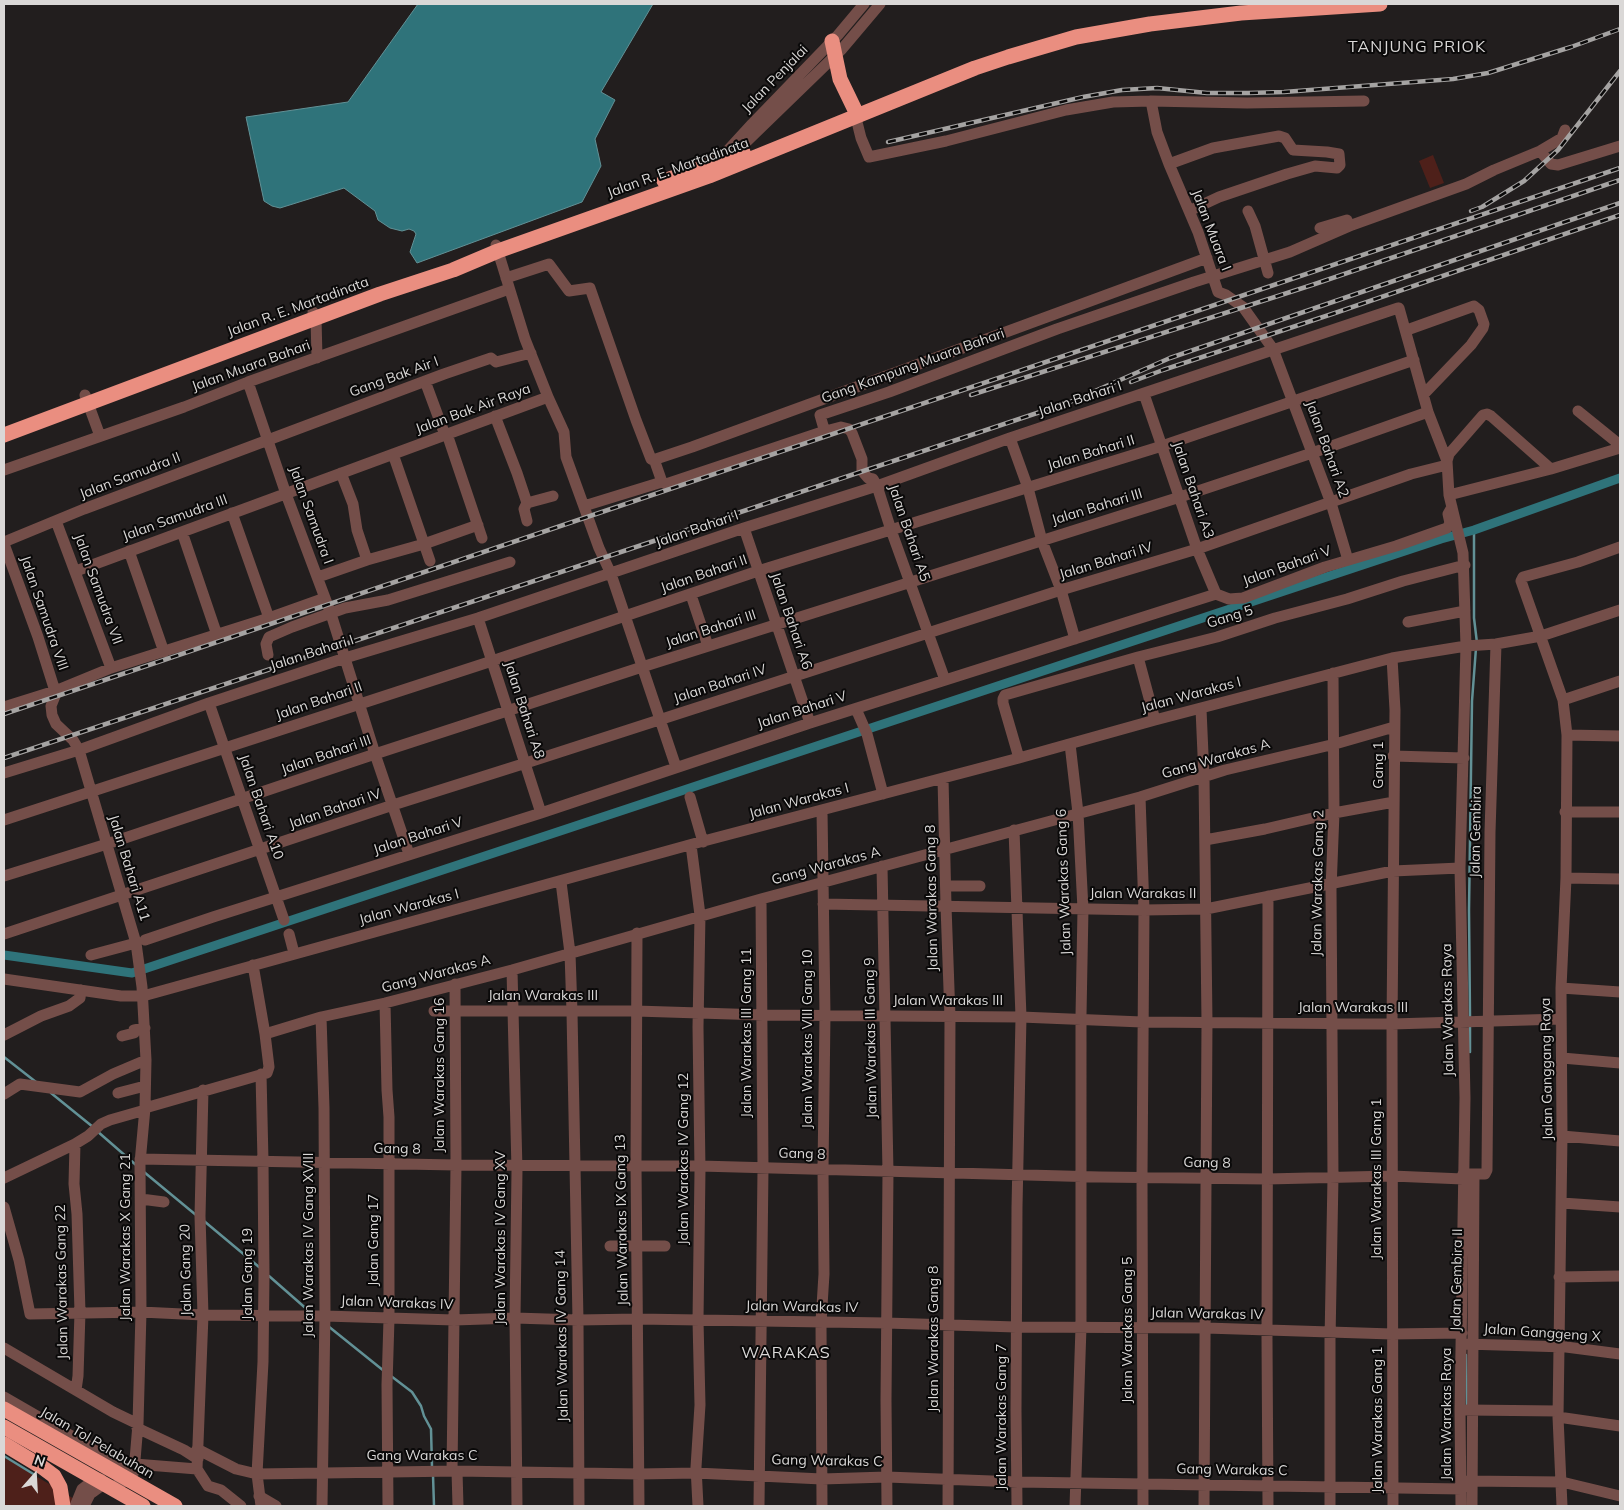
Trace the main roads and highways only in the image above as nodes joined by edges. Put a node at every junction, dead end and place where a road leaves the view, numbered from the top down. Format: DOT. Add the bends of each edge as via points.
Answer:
graph roads {
  1 [pos="1265,4"];
  2 [pos="1380,4"];
  3 [pos="834,48"];
  4 [pos="855,113"];
  5 [pos="87,399"];
  6 [pos="4,427"];
  7 [pos="4,435"];
  8 [pos="4,1409"];
  9 [pos="4,1427"];
  10 [pos="4,1444"];
  11 [pos="63,1506"];
  12 [pos="143,1506"];
  13 [pos="175,1506"];
  1 -- 4 [label="highway, Jalan R. E. Martadinata" via="1197,8 1114,20 940,72"];
  2 -- 4 [label="highway, Jalan R. E. Martadinata" via="1241,13 1076,37 975,68"];
  3 -- 4 [label="highway" via="840,79"];
  4 -- 5 [label="highway, Jalan R. E. Martadinata" via="720,166"];
  5 -- 6 [label="highway, Jalan R. E. Martadinata"];
  5 -- 7 [label="highway, Jalan R. E. Martadinata"];
  8 -- 13 [label="highway, Jalan Tol Pelabuhan, bridge"];
  9 -- 12 [label="highway, bridge"];
  10 -- 11 [label="highway" via="54,1476 60,1487"];
}
